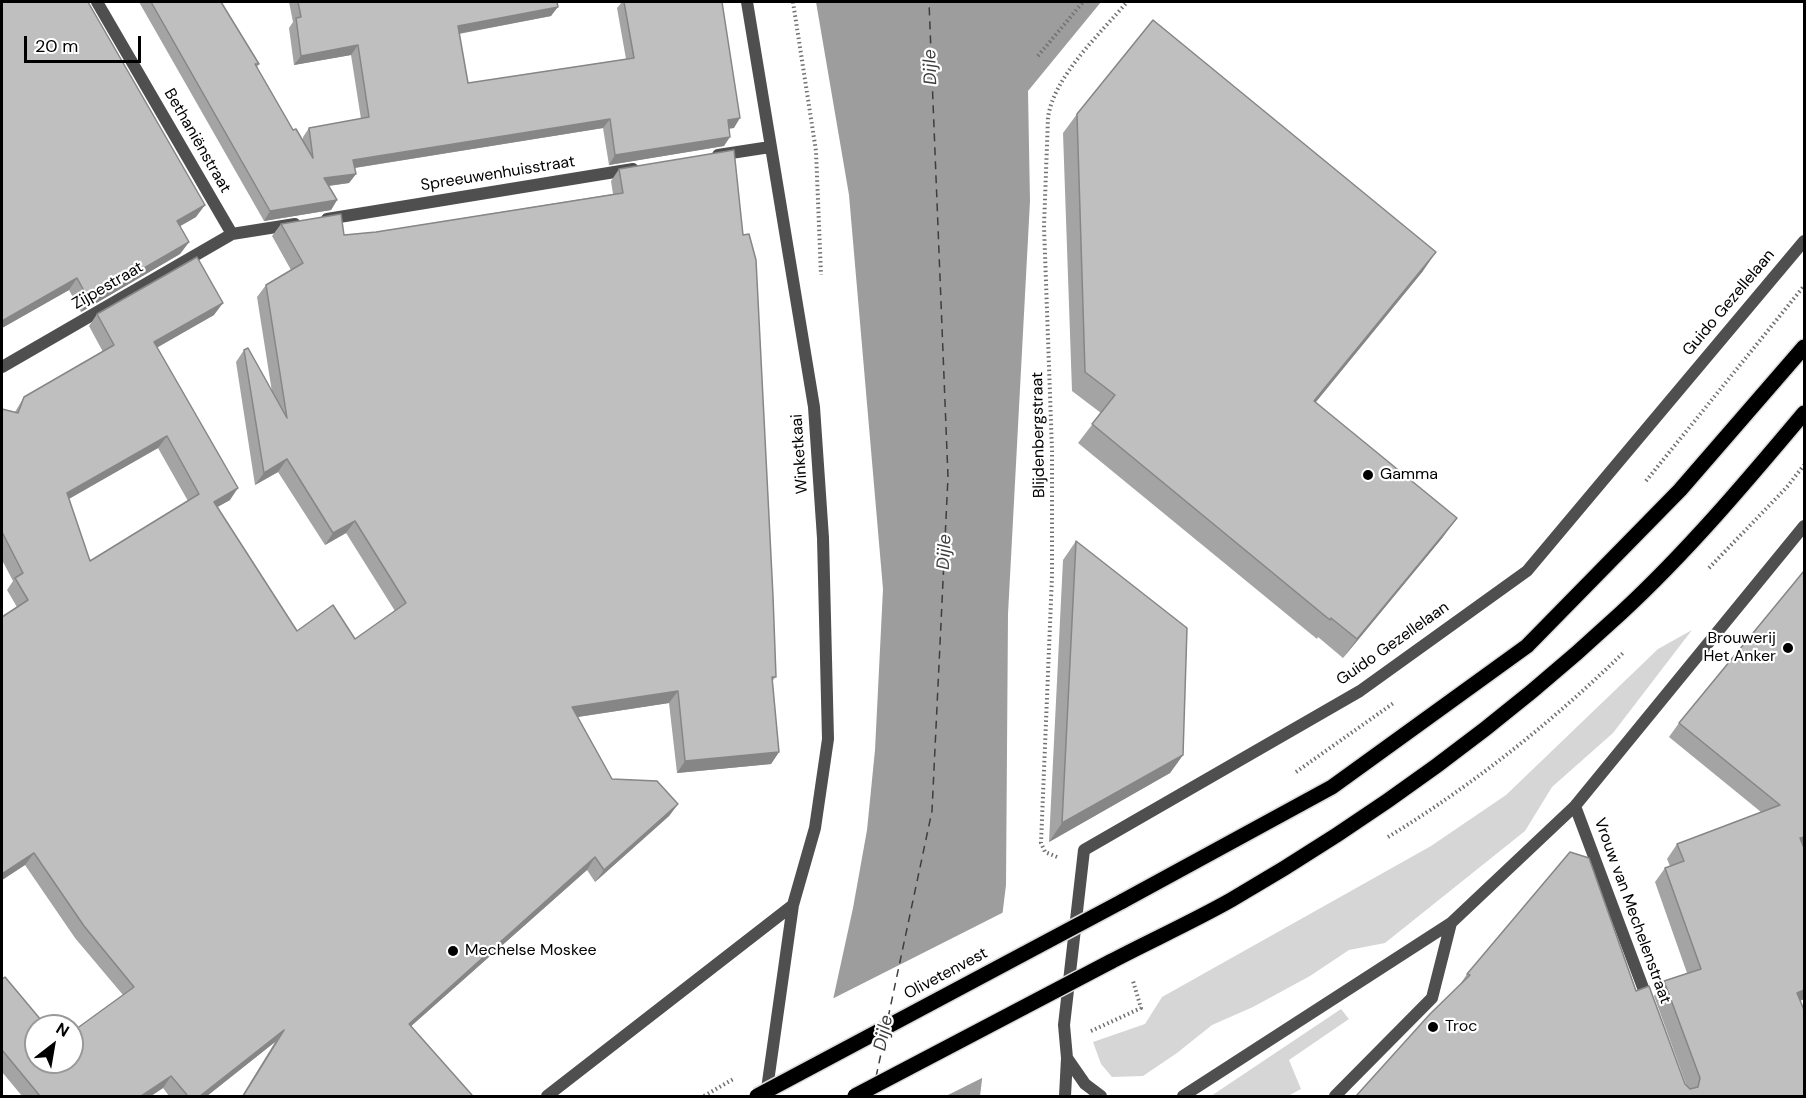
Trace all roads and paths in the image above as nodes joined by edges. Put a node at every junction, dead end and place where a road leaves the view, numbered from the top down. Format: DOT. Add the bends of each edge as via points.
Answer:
graph roads {
  1 [pos="97,2"];
  2 [pos="747,2"];
  3 [pos="793,2"];
  4 [pos="1083,2"];
  5 [pos="1127,2"];
  6 [pos="1038,56"];
  7 [pos="770,147"];
  8 [pos="711,157"];
  9 [pos="652,166"];
  10 [pos="232,234"];
  11 [pos="1804,241"];
  12 [pos="821,279"];
  13 [pos="1804,347"];
  14 [pos="2,367"];
  15 [pos="1804,413"];
  16 [pos="1804,526"];
  17 [pos="1575,806"];
  18 [pos="1084,850"];
  19 [pos="793,905"];
  20 [pos="1451,923"];
  21 [pos="1132,980"];
  22 [pos="1652,1012"];
  23 [pos="1096,1028"];
  24 [pos="1067,1058"];
  25 [pos="739,1076"];
  26 [pos="547,1096"];
  27 [pos="704,1096"];
  28 [pos="757,1096"];
  29 [pos="766,1096"];
  30 [pos="855,1096"];
  31 [pos="1065,1096"];
  32 [pos="1101,1096"];
  33 [pos="1182,1096"];
  34 [pos="1335,1096"];
  1 -- 10 [label="street, Bethaniënstraat"];
  2 -- 7 [label="street, Winketkaai"];
  3 -- 12 [label="path" via="816,151"];
  4 -- 6 [label="path"];
  5 -- 18 [label="path, Blijdenbergstraat" via="1060,83 1047,118 1044,226 1052,576 1041,843 1045,852 1058,857"];
  7 -- 8 [label="street"];
  7 -- 19 [label="street, Winketkaai" via="814,407 823,538 828,739 815,828"];
  9 -- 10 [label="street, Spreeuwenhuisstraat"];
  10 -- 14 [label="street, Zijpestraat"];
  11 -- 18 [label="street, Guido Gezellelaan" via="1527,571 1360,691"];
  13 -- 28 [label="main road, Olivetenvest, bridge" via="1680,490 1527,646 1332,787"];
  15 -- 30 [label="main road, bridge" via="1712,519 1623,612 1554,674 1381,806 1230,900"];
  16 -- 17 [label="street"];
  17 -- 20 [label="street"];
  17 -- 22 [label="street, Vrouw van Mechelenstraat"];
  18 -- 24 [label="street" via="1064,1025"];
  19 -- 26 [label="street"];
  19 -- 29 [label="street"];
  20 -- 33 [label="street"];
  20 -- 34 [label="street" via="1432,998"];
  21 -- 23 [label="path" via="1141,1008"];
  24 -- 31 [label="street"];
  24 -- 32 [label="street" via="1085,1084"];
  25 -- 27 [label="path"];
}
